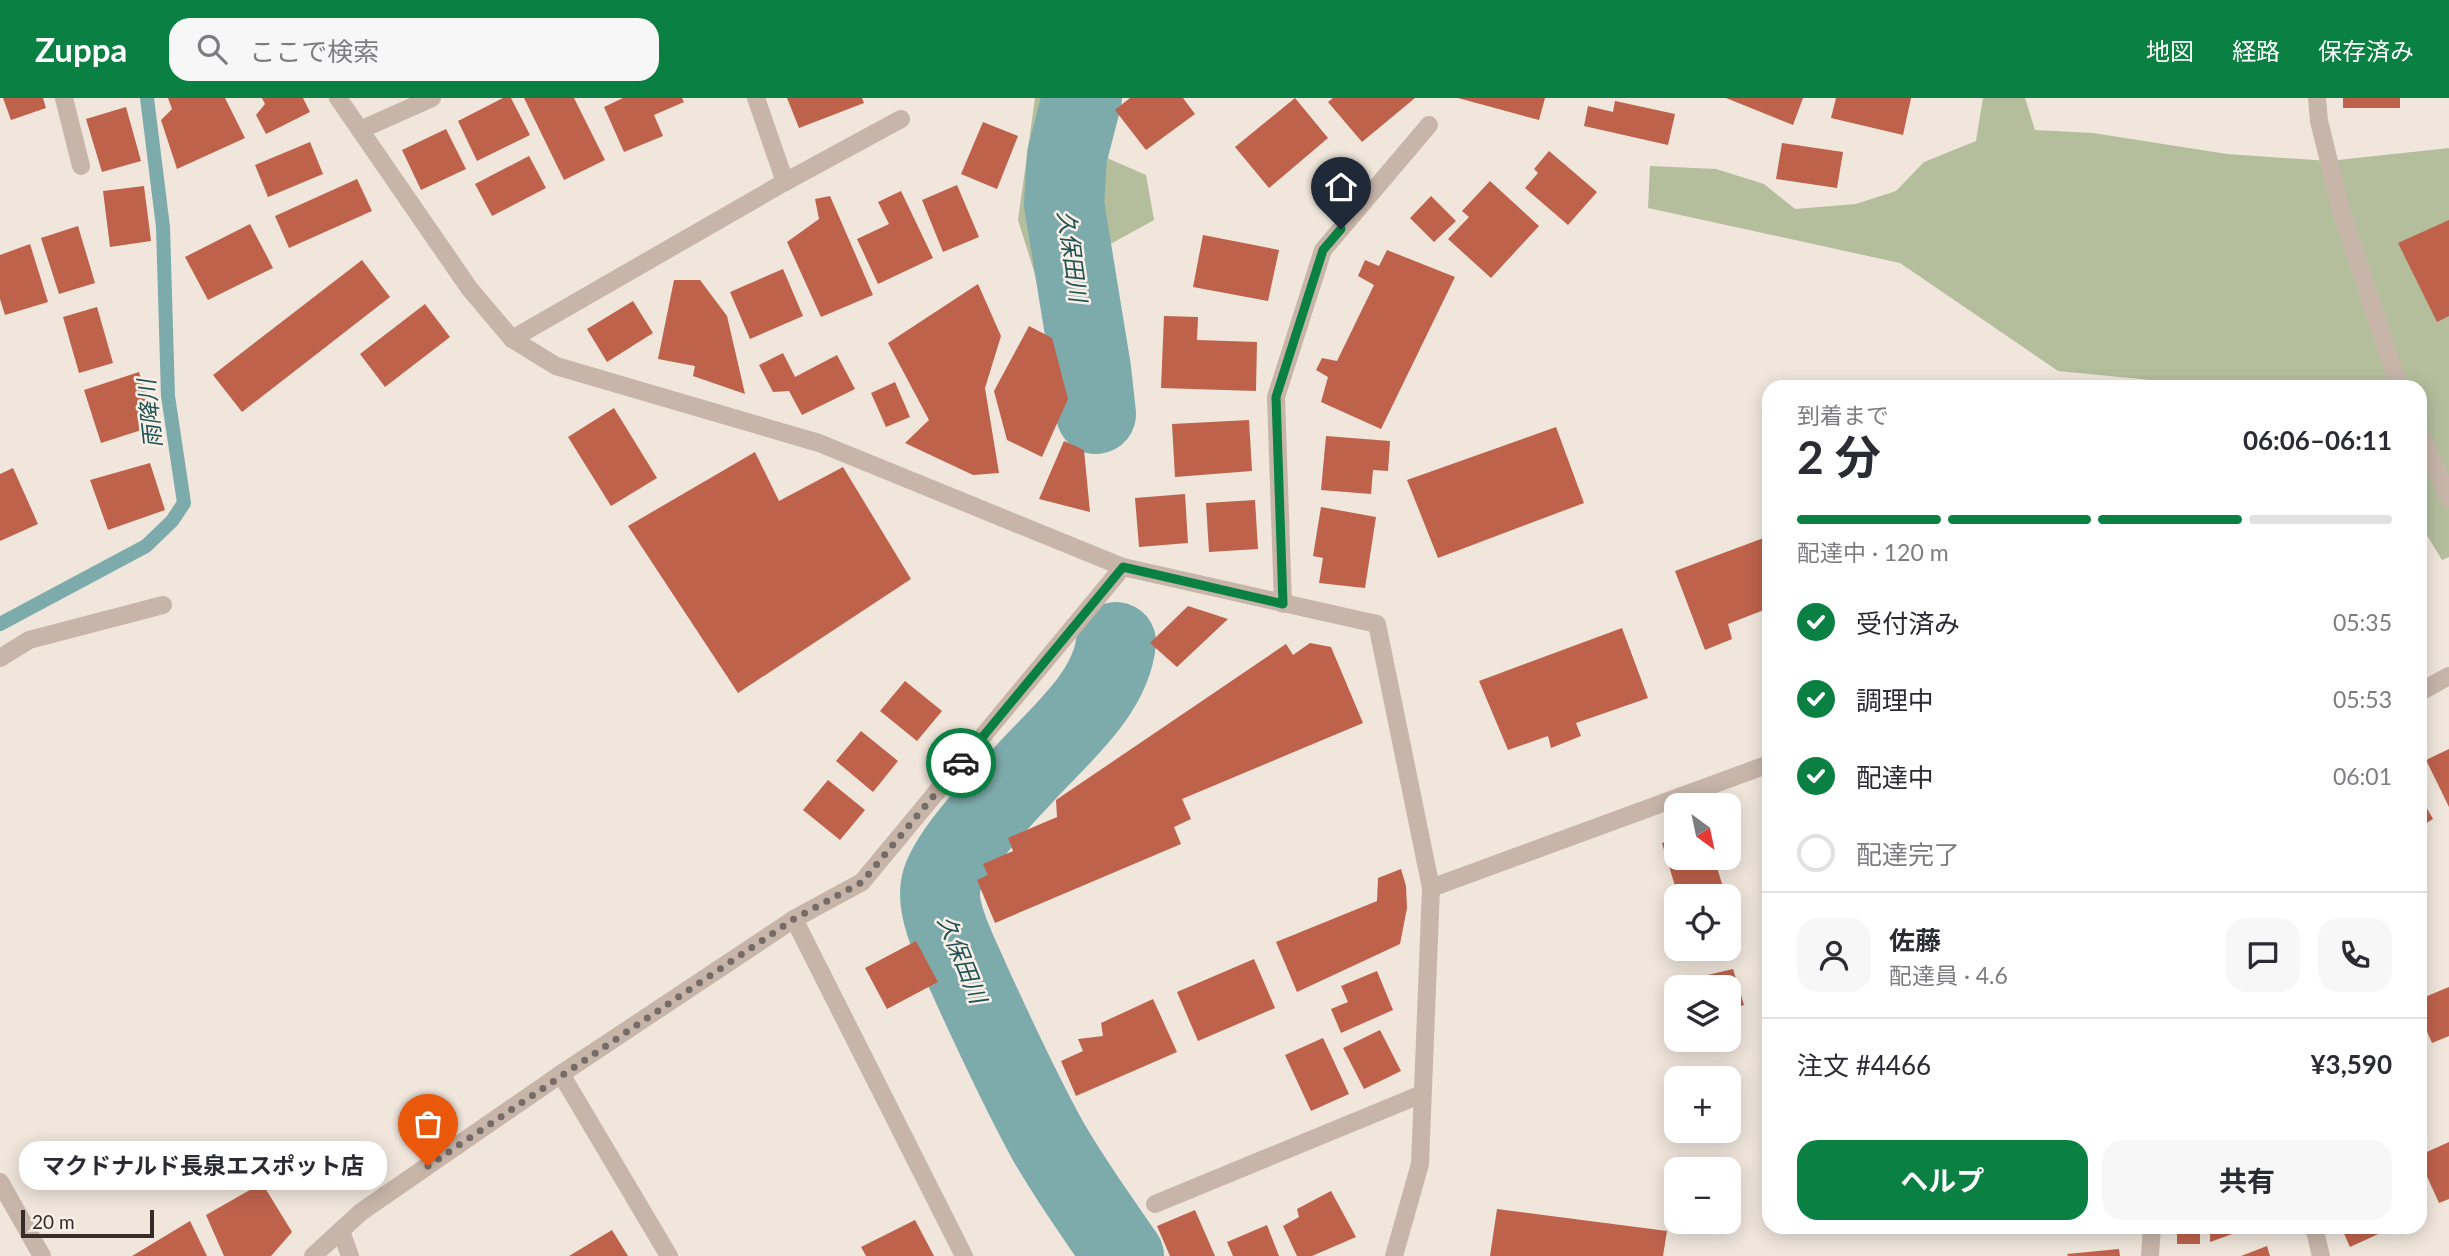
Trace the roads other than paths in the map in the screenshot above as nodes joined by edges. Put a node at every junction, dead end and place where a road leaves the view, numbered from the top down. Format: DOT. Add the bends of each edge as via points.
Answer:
graph roads {
  1 [pos="64,98"];
  2 [pos="338,98"];
  3 [pos="432,98"];
  4 [pos="756,98"];
  5 [pos="2317,98"];
  6 [pos="901,119"];
  7 [pos="1429,125"];
  8 [pos="360,130"];
  9 [pos="82,166"];
  10 [pos="785,182"];
  11 [pos="512,339"];
  12 [pos="2397,380"];
  13 [pos="2427,449"];
  14 [pos="2449,498"];
  15 [pos="1123,567"];
  16 [pos="1283,604"];
  17 [pos="163,605"];
  18 [pos="0,658"];
  19 [pos="2449,676"];
  20 [pos="2427,688"];
  21 [pos="1762,767"];
  22 [pos="1431,888"];
  23 [pos="794,919"];
  24 [pos="561,1074"];
  25 [pos="1422,1094"];
  26 [pos="0,1182"];
  27 [pos="1155,1204"];
  28 [pos="341,1231"];
  29 [pos="2152,1234"];
  30 [pos="2316,1234"];
  31 [pos="42,1256"];
  32 [pos="313,1256"];
  33 [pos="350,1256"];
  34 [pos="669,1256"];
  35 [pos="964,1256"];
  36 [pos="1394,1256"];
  37 [pos="2150,1256"];
  38 [pos="2321,1256"];
  1 -- 9 [label="street"];
  2 -- 8 [label="street"];
  3 -- 8 [label="street"];
  4 -- 10 [label="street"];
  5 -- 12 [label="street" via="2341,211"];
  6 -- 10 [label="street"];
  7 -- 16 [label="street" via="1323,250 1276,397"];
  8 -- 11 [label="street" via="469,288"];
  10 -- 11 [label="street"];
  11 -- 15 [label="street" via="556,366 819,443"];
  13 -- 14 [label="street"];
  15 -- 16 [label="street"];
  15 -- 23 [label="street" via="862,882"];
  16 -- 22 [label="street" via="1377,624"];
  17 -- 18 [label="street" via="29,640"];
  19 -- 20 [label="street"];
  21 -- 22 [label="street"];
  22 -- 25 [label="street"];
  23 -- 24 [label="street"];
  23 -- 35 [label="street"];
  24 -- 28 [label="street" via="361,1212"];
  24 -- 34 [label="street"];
  25 -- 27 [label="street"];
  25 -- 36 [label="street" via="1419,1164"];
  26 -- 31 [label="street"];
  28 -- 32 [label="street"];
  28 -- 33 [label="street"];
  29 -- 37 [label="street"];
  30 -- 38 [label="street"];
}
